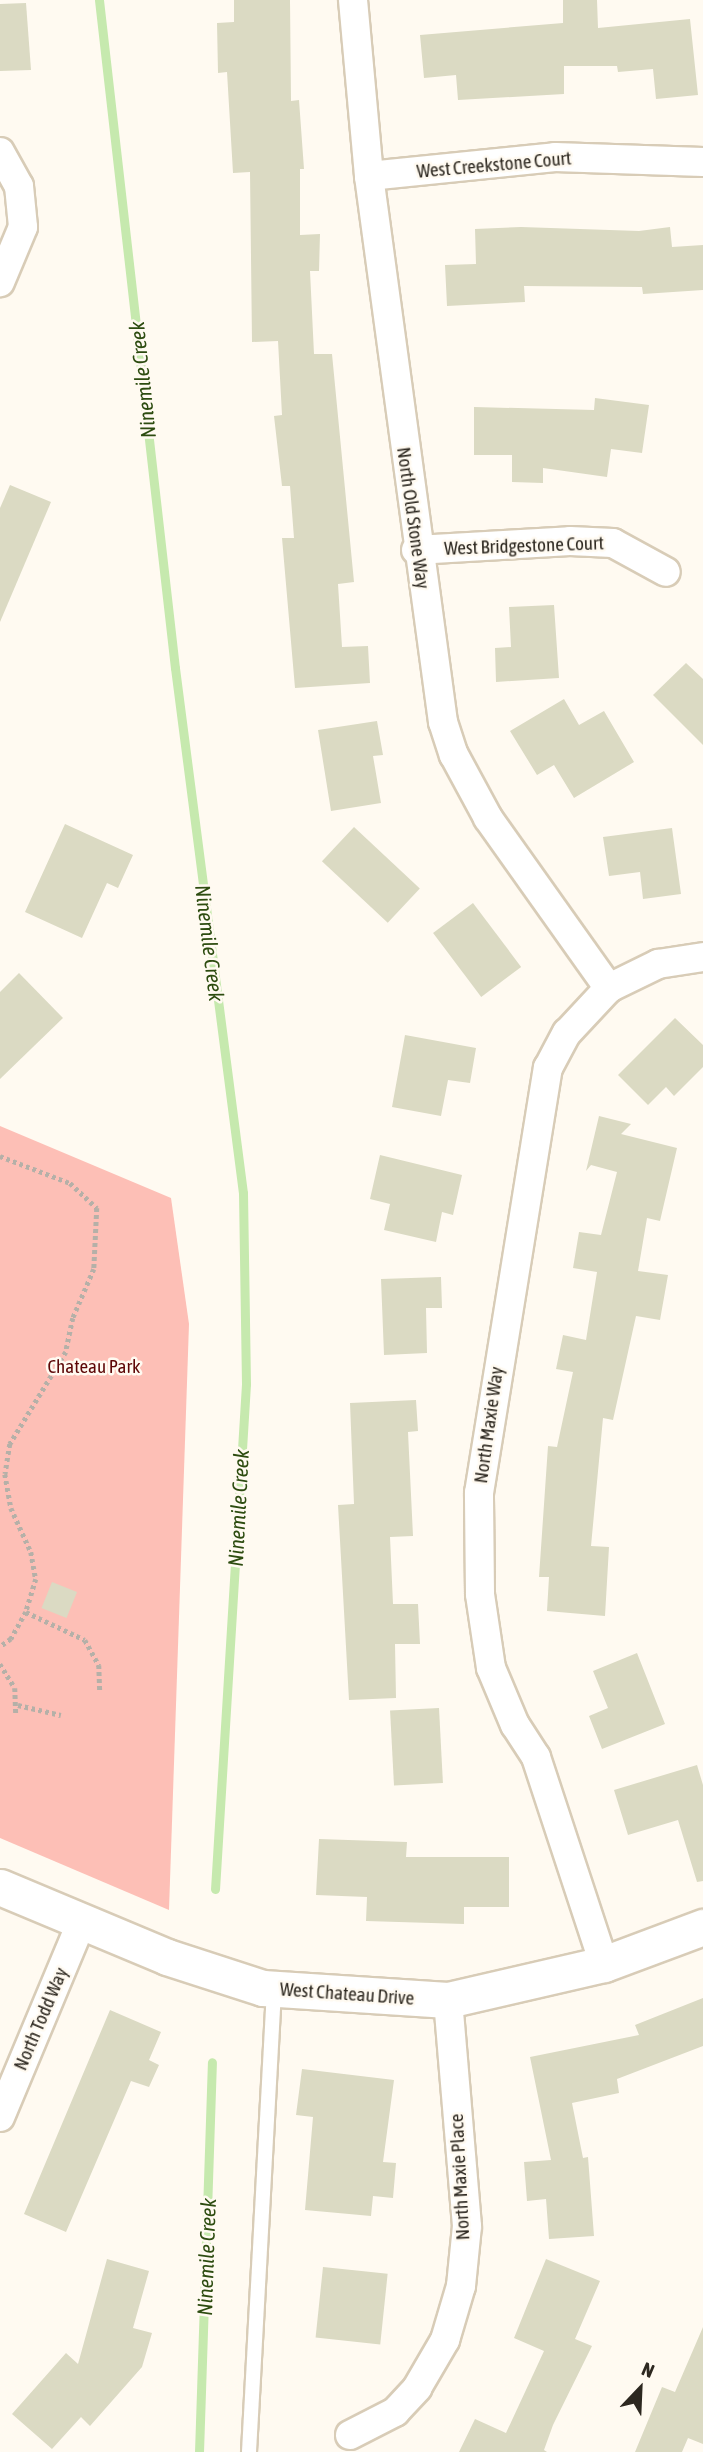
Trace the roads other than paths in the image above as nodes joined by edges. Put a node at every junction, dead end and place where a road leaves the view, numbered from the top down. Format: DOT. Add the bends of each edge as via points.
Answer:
graph roads {
  1 [pos="354,0"];
  2 [pos="1,153"];
  3 [pos="703,162"];
  4 [pos="369,176"];
  5 [pos="0,282"];
  6 [pos="416,550"];
  7 [pos="666,572"];
  8 [pos="703,957"];
  9 [pos="609,988"];
  10 [pos="0,1887"];
  11 [pos="82,1921"];
  12 [pos="703,1927"];
  13 [pos="604,1964"];
  14 [pos="274,1989"];
  15 [pos="448,2000"];
  16 [pos="0,2117"];
  17 [pos="351,2435"];
  18 [pos="249,2452"];
  1 -- 4 [label="street, North Old Stone Way"];
  2 -- 5 [label="street" via="19,186 23,227"];
  3 -- 4 [label="street, West Creekstone Court" via="555,157"];
  4 -- 6 [label="street, North Old Stone Way"];
  6 -- 7 [label="street, West Bridgestone Court" via="570,541 613,543"];
  6 -- 9 [label="street, North Old Stone Way" via="443,722 454,755 488,818"];
  8 -- 9 [label="street, North Maxie Way" via="658,964"];
  9 -- 13 [label="street, North Maxie Way" via="567,1033 548,1068 485,1436 477,1549 491,1668 515,1725 536,1757"];
  10 -- 11 [label="street, West Chateau Drive"];
  11 -- 14 [label="street, West Chateau Drive" via="214,1975"];
  11 -- 16 [label="street, North Todd Way"];
  12 -- 13 [label="street, West Chateau Drive"];
  13 -- 15 [label="street, West Chateau Drive"];
  14 -- 15 [label="street, West Chateau Drive"];
  14 -- 18 [label="lane"];
  15 -- 17 [label="street, North Maxie Place" via="467,2226 461,2286 445,2340 417,2388 395,2412"];
}
